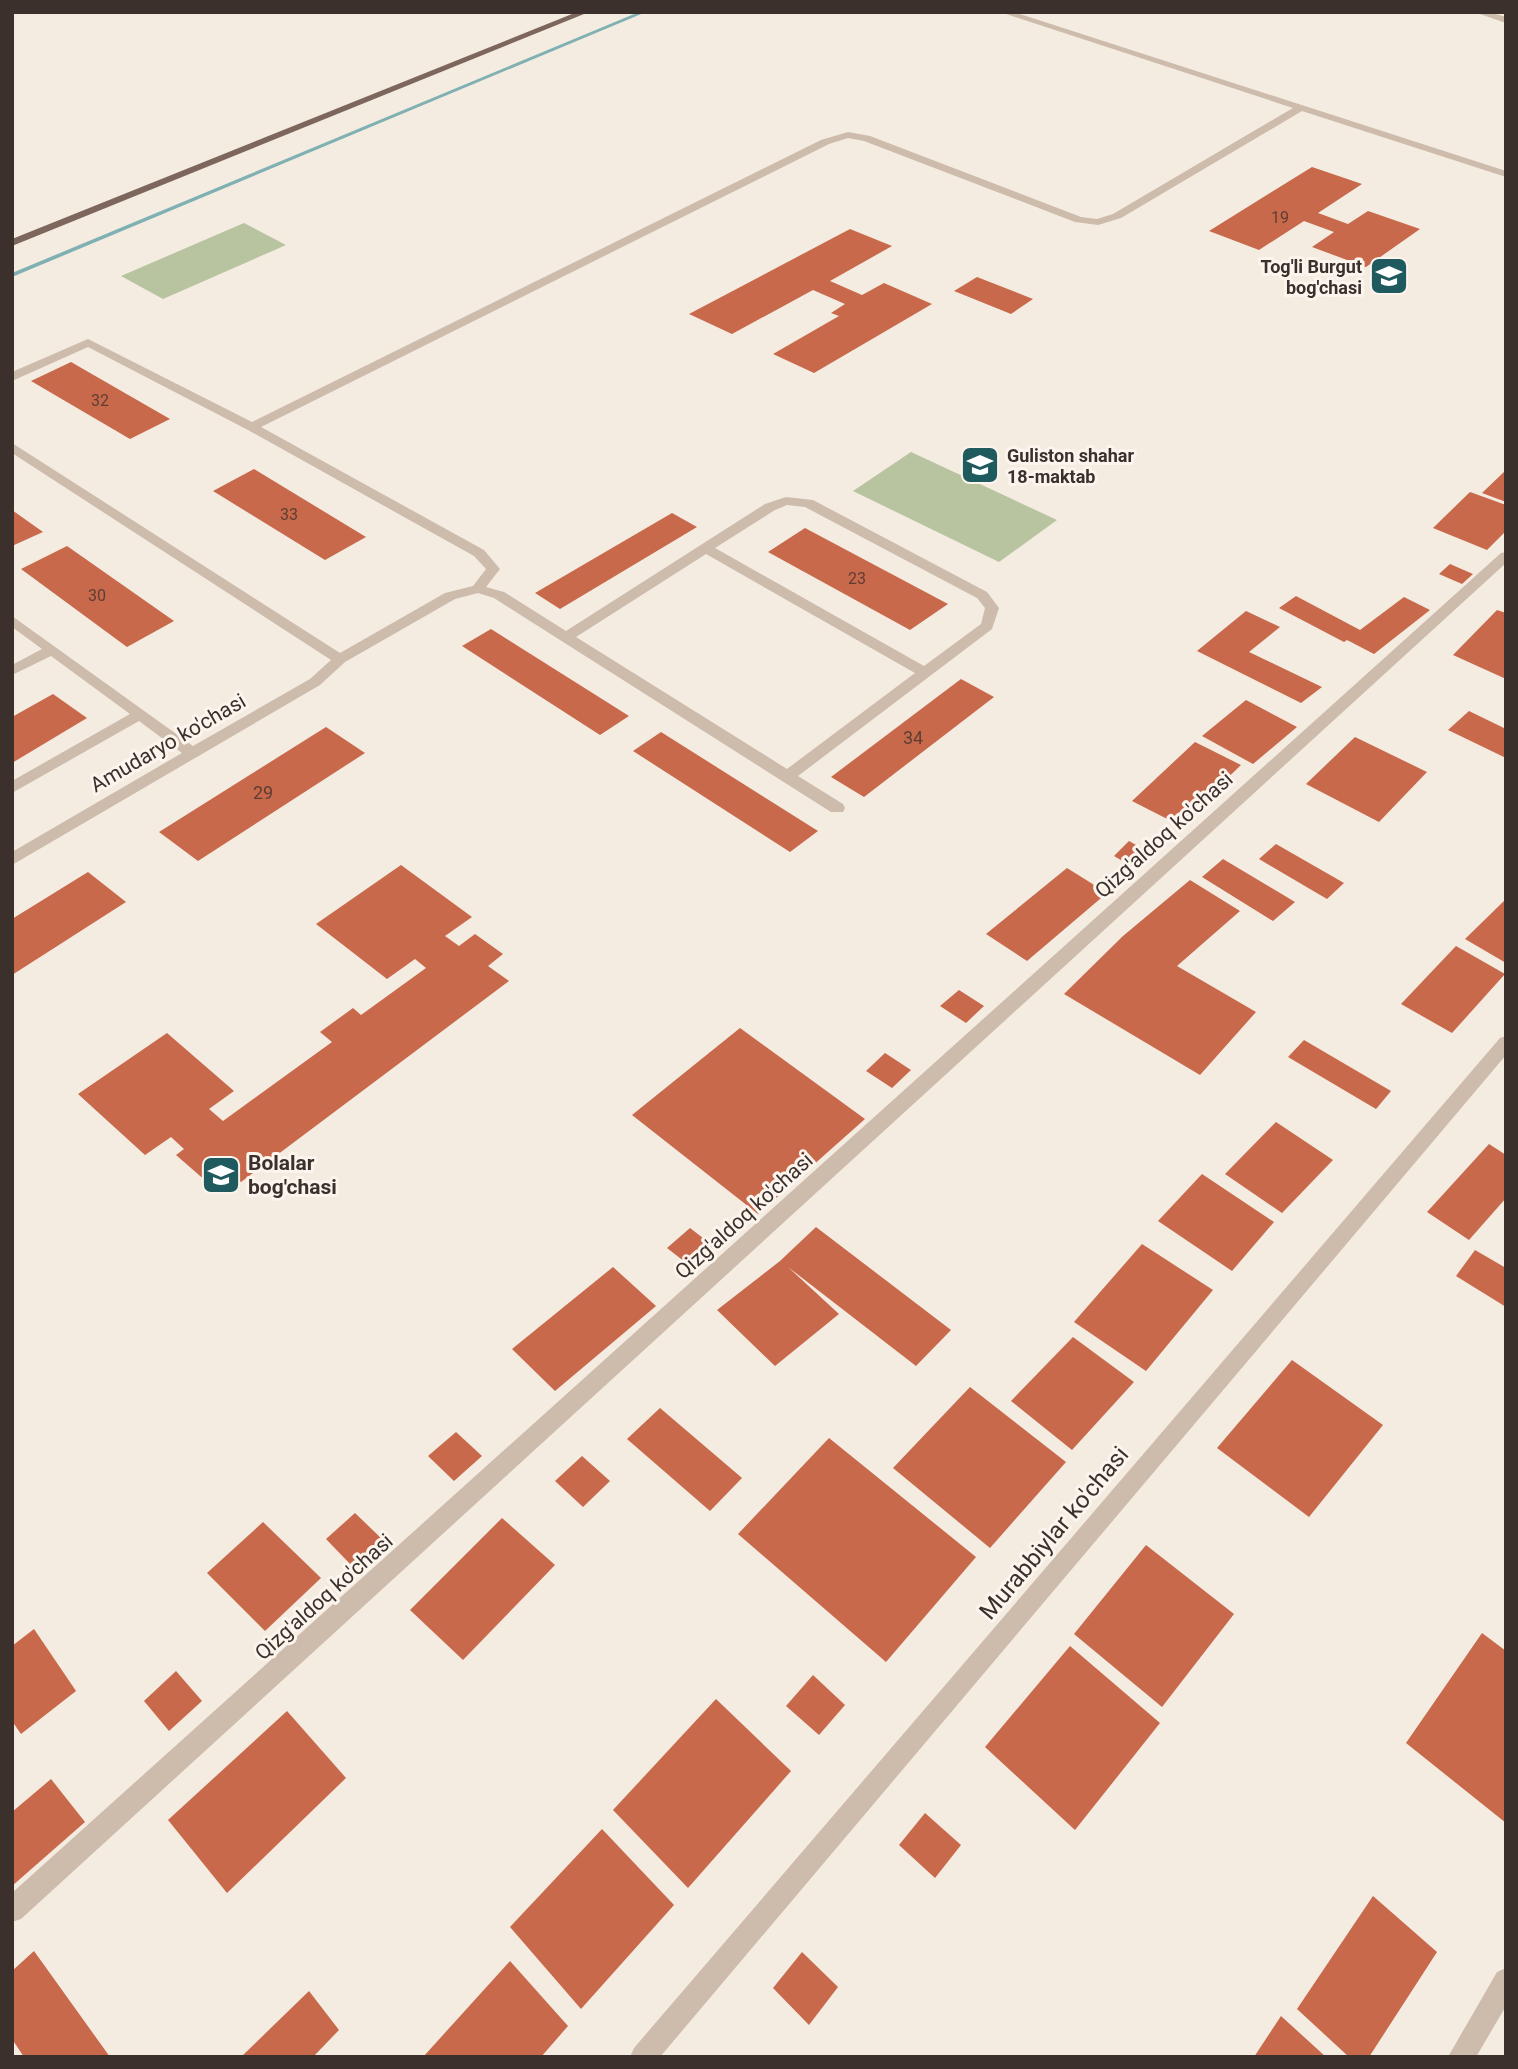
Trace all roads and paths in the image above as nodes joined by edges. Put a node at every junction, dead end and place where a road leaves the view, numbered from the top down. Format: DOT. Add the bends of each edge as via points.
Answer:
graph roads {
  1 [pos="584,12"];
  2 [pos="1004,12"];
  3 [pos="1478,12"];
  4 [pos="1506,20"];
  5 [pos="1301,108"];
  6 [pos="1506,174"];
  7 [pos="12,243"];
  8 [pos="12,377"];
  9 [pos="252,426"];
  10 [pos="12,447"];
  11 [pos="707,549"];
  12 [pos="1506,556"];
  13 [pos="478,589"];
  14 [pos="12,620"];
  15 [pos="566,637"];
  16 [pos="52,649"];
  17 [pos="340,659"];
  18 [pos="12,671"];
  19 [pos="925,673"];
  20 [pos="141,715"];
  21 [pos="192,753"];
  22 [pos="787,777"];
  23 [pos="12,788"];
  24 [pos="837,808"];
  25 [pos="12,859"];
  26 [pos="1506,1044"];
  27 [pos="12,1910"];
  28 [pos="1506,1981"];
  29 [pos="643,2057"];
  30 [pos="1461,2057"];
  1 -- 7 [label="main road"];
  2 -- 5 [label="street"];
  3 -- 4 [label="street"];
  5 -- 6 [label="street"];
  5 -- 9 [label="street" via="1117,216 1098,222 1079,220 848,135 825,142"];
  8 -- 9 [label="street" via="88,343"];
  9 -- 13 [label="street" via="479,553 493,569"];
  10 -- 17 [label="street"];
  11 -- 15 [label="street"];
  11 -- 19 [label="street"];
  11 -- 19 [label="street" via="769,507 786,501 808,503 982,595 992,608 987,626"];
  12 -- 27 [label="street, Qizg'aldoq ko'chasi"];
  13 -- 15 [label="street" via="499,595"];
  13 -- 17 [label="street, Amudaryo ko'chasi" via="450,596"];
  14 -- 16 [label="street"];
  15 -- 22 [label="street"];
  16 -- 18 [label="street"];
  16 -- 20 [label="street"];
  17 -- 21 [label="street, Amudaryo ko'chasi" via="314,682"];
  19 -- 22 [label="street"];
  20 -- 21 [label="street"];
  20 -- 23 [label="street"];
  21 -- 25 [label="street, Amudaryo ko'chasi"];
  22 -- 24 [label="street"];
  26 -- 29 [label="street, Murabbiylar ko'chasi"];
  28 -- 30 [label="street"];
}
